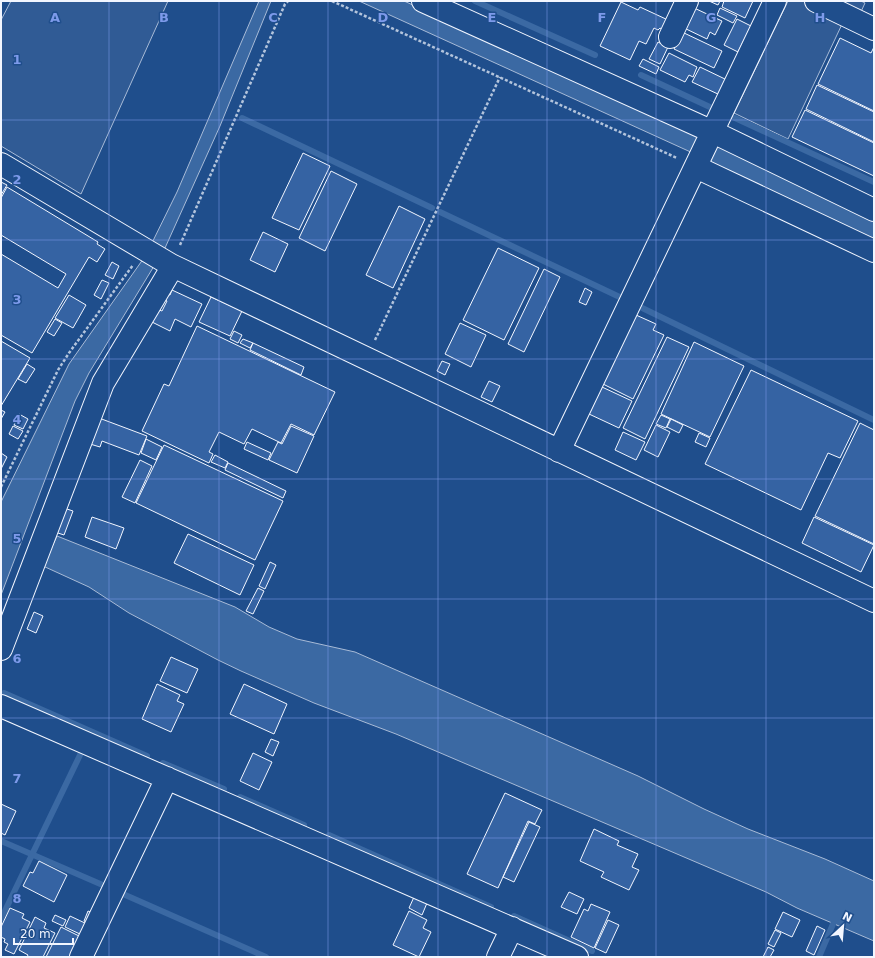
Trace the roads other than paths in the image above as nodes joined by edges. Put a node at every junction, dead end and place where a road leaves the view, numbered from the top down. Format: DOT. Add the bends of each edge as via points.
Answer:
graph roads {
  1 [pos="423,1"];
  2 [pos="687,1"];
  3 [pos="775,1"];
  4 [pos="816,1"];
  5 [pos="874,29"];
  6 [pos="670,36"];
  7 [pos="711,134"];
  8 [pos="1,164"];
  9 [pos="697,164"];
  10 [pos="874,210"];
  11 [pos="874,250"];
  12 [pos="160,258"];
  13 [pos="559,451"];
  14 [pos="874,601"];
  15 [pos="1,648"];
  16 [pos="1,706"];
  17 [pos="167,778"];
  18 [pos="512,928"];
  19 [pos="81,957"];
  20 [pos="498,957"];
  21 [pos="577,957"];
  1 -- 7 [label="street"];
  2 -- 6 [label="street"];
  3 -- 7 [label="street"];
  4 -- 5 [label="street"];
  7 -- 9 [label="street"];
  7 -- 10 [label="street"];
  8 -- 12 [label="street"];
  9 -- 11 [label="street"];
  9 -- 13 [label="street"];
  12 -- 13 [label="street"];
  12 -- 15 [label="street" via="103,383"];
  13 -- 14 [label="street"];
  16 -- 17 [label="street"];
  17 -- 18 [label="street"];
  17 -- 19 [label="street"];
  18 -- 20 [label="street"];
  18 -- 21 [label="street"];
}
